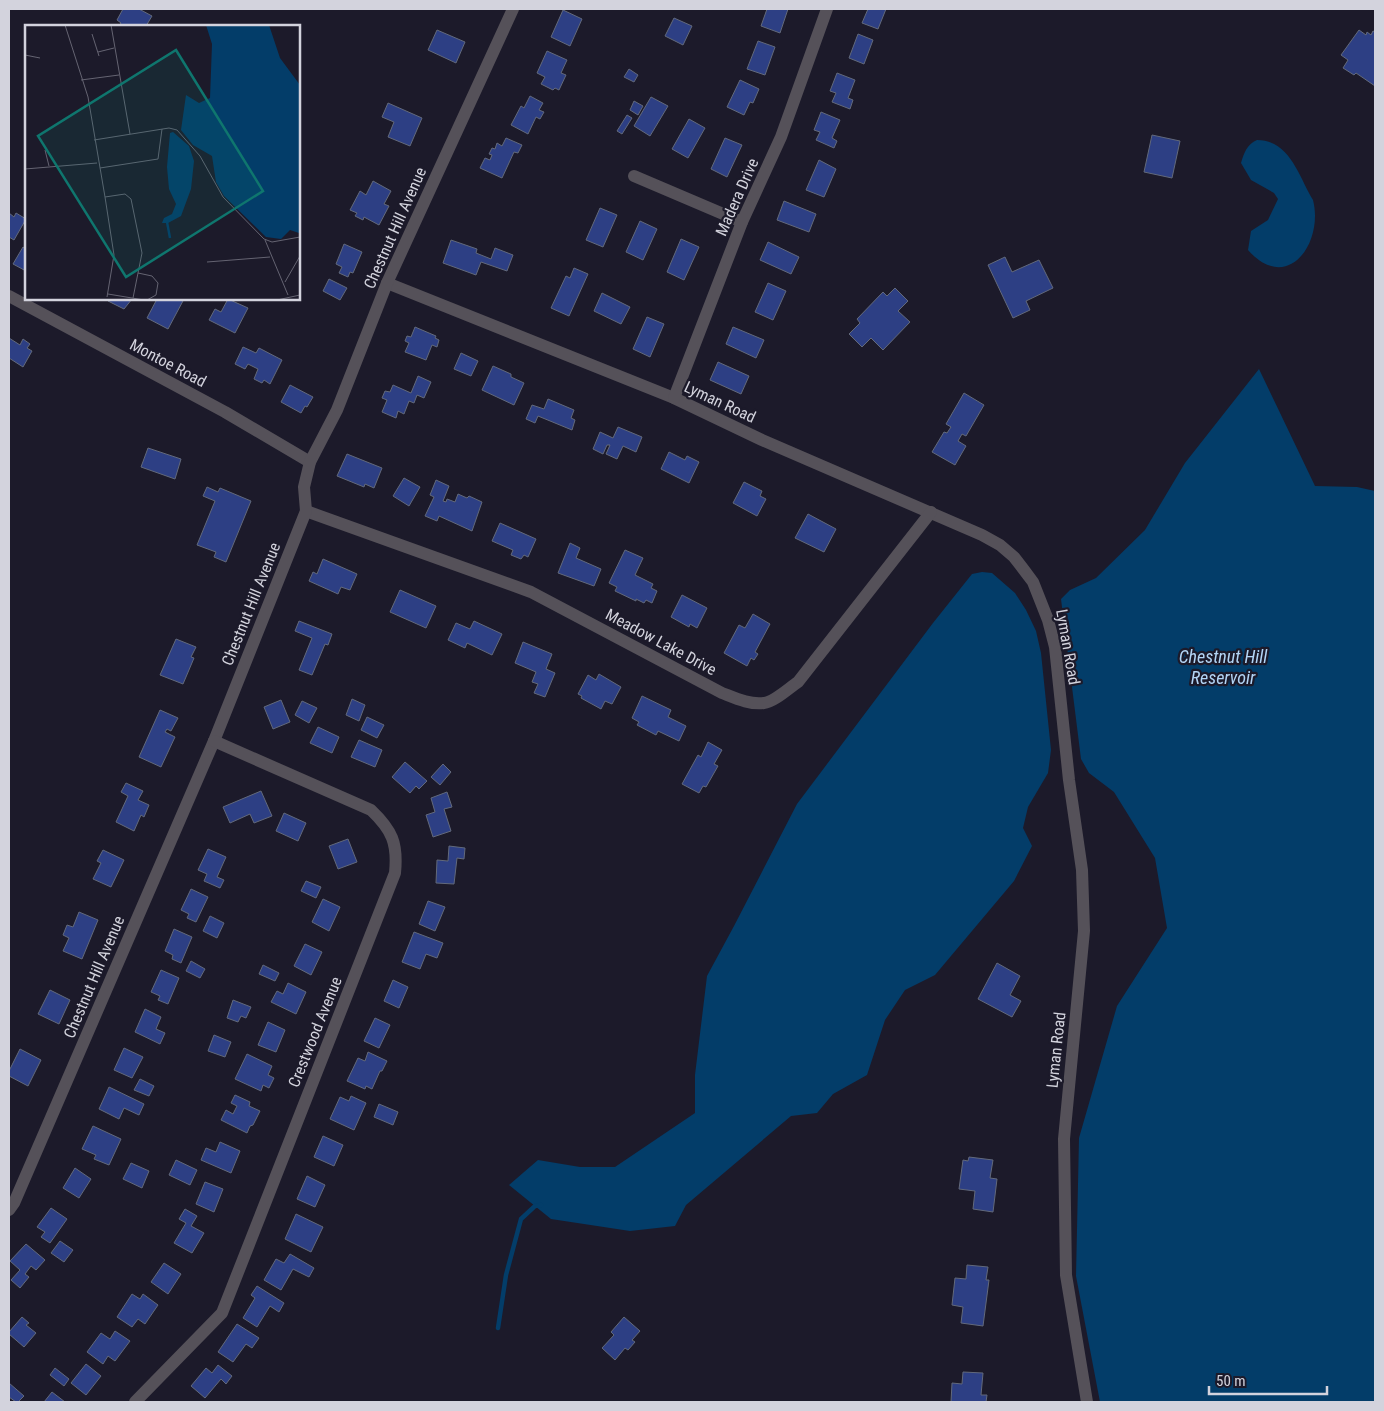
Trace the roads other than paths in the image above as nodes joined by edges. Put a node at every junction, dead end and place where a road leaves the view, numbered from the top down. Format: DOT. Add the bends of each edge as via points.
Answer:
graph roads {
  1 [pos="512,9"];
  2 [pos="827,9"];
  3 [pos="634,176"];
  4 [pos="742,222"];
  5 [pos="387,283"];
  6 [pos="9,296"];
  7 [pos="674,398"];
  8 [pos="310,462"];
  9 [pos="306,511"];
  10 [pos="931,512"];
  11 [pos="214,741"];
  12 [pos="9,1210"];
  13 [pos="135,1402"];
  14 [pos="1087,1402"];
  1 -- 5 [label="street, Chestnut Hill Avenue"];
  2 -- 4 [label="street, Madera Drive" via="781,137"];
  3 -- 4 [label="street"];
  4 -- 7 [label="street, Madera Drive"];
  5 -- 7 [label="street, Lyman Road"];
  5 -- 8 [label="street, Chestnut Hill Avenue" via="337,410"];
  6 -- 8 [label="street, Montoe Road" via="225,412"];
  7 -- 10 [label="street, Lyman Road" via="762,440"];
  8 -- 9 [label="street, Chestnut Hill Avenue" via="304,487"];
  9 -- 10 [label="street, Meadow Lake Drive" via="531,592 722,693 746,702 765,704 798,682"];
  9 -- 11 [label="street, Chestnut Hill Avenue"];
  10 -- 14 [label="street, Lyman Road" via="982,535 1014,556 1033,582 1042,602 1054,647 1082,870 1082,950 1064,1139 1066,1276"];
  11 -- 12 [label="street, Chestnut Hill Avenue"];
  11 -- 13 [label="street, Crestwood Avenue" via="371,810 392,836 397,855 396,873 222,1313"];
}
